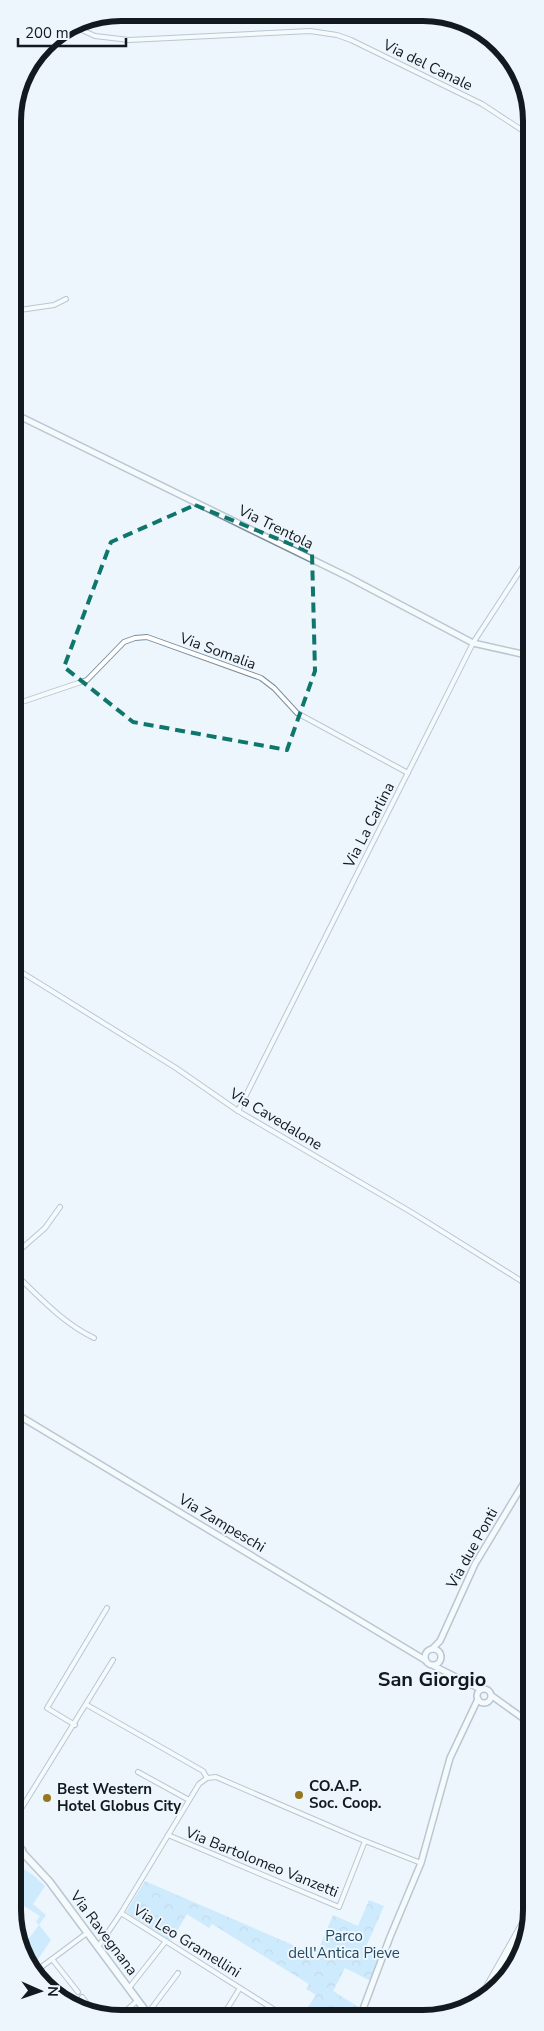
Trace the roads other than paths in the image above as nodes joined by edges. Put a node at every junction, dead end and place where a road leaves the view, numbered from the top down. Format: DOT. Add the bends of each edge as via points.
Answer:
graph roads {
  1 [pos="81,30"];
  2 [pos="523,131"];
  3 [pos="66,299"];
  4 [pos="21,310"];
  5 [pos="21,417"];
  6 [pos="523,566"];
  7 [pos="473,643"];
  8 [pos="523,654"];
  9 [pos="21,702"];
  10 [pos="408,773"];
  11 [pos="21,972"];
  12 [pos="238,1111"];
  13 [pos="60,1207"];
  14 [pos="21,1249"];
  15 [pos="21,1280"];
  16 [pos="523,1282"];
  17 [pos="94,1338"];
  18 [pos="21,1417"];
  19 [pos="523,1484"];
  20 [pos="107,1608"];
  21 [pos="440,1641"];
  22 [pos="432,1649"];
  23 [pos="440,1653"];
  24 [pos="425,1657"];
  25 [pos="113,1660"];
  26 [pos="440,1662"];
  27 [pos="434,1666"];
  28 [pos="442,1669"];
  29 [pos="478,1694"];
  30 [pos="492,1696"];
  31 [pos="486,1703"];
  32 [pos="500,1704"];
  33 [pos="87,1705"];
  34 [pos="472,1710"];
  35 [pos="523,1719"];
  36 [pos="75,1725"];
  37 [pos="138,1772"];
  38 [pos="207,1778"];
  39 [pos="189,1800"];
  40 [pos="21,1809"];
  41 [pos="168,1835"];
  42 [pos="365,1841"];
  43 [pos="21,1851"];
  44 [pos="421,1863"];
  45 [pos="121,1913"];
  46 [pos="521,1928"];
  47 [pos="88,1933"];
  48 [pos="166,1941"];
  49 [pos="98,1947"];
  50 [pos="52,1959"];
  51 [pos="42,1966"];
  52 [pos="178,1973"];
  53 [pos="488,1986"];
  54 [pos="129,1988"];
  55 [pos="240,1988"];
  56 [pos="78,1992"];
  57 [pos="82,1998"];
  58 [pos="138,2000"];
  59 [pos="86,2003"];
  60 [pos="127,2010"];
  61 [pos="145,2010"];
  62 [pos="152,2010"];
  63 [pos="226,2010"];
  64 [pos="275,2010"];
  65 [pos="363,2010"];
  1 -- 2 [label="street, Via del Canale" via="95,36 129,40 310,31 337,35 482,104"];
  3 -- 4 [label="street" via="54,305"];
  5 -- 7 [label="street, Via Trentola" via="348,577"];
  6 -- 7 [label="street, Via La Carlina"];
  7 -- 8 [label="street, Via Trentola"];
  7 -- 10 [label="street, Via La Carlina"];
  9 -- 10 [label="street, Via Somalia" via="87,680 124,642 147,637 261,678 297,713"];
  10 -- 12 [label="street, Via La Carlina"];
  11 -- 12 [label="street, Via Cavedalone" via="168,1063"];
  12 -- 16 [label="street, Via Cavedalone"];
  13 -- 14 [label="street" via="44,1228"];
  15 -- 17 [label="street" via="53,1312"];
  18 -- 24 [label="street, Via Zampeschi" via="418,1656"];
  19 -- 21 [label="street, Via due Ponti" via="474,1564"];
  20 -- 36 [label="street" via="47,1708"];
  21 -- 22 [label="street, Via due Ponti"];
  21 -- 23 [label="street, Via due Ponti"];
  22 -- 23 [label="street"];
  22 -- 24 [label="street"];
  23 -- 26 [label="street"];
  24 -- 27 [label="street" via="428,1664"];
  25 -- 33 [label="street"];
  26 -- 27 [label="street"];
  26 -- 28 [label="street"];
  27 -- 28 [label="street"];
  28 -- 29 [label="street" via="470,1685"];
  29 -- 30 [label="street" via="487,1689"];
  29 -- 31 [label="street"];
  29 -- 34 [label="street"];
  30 -- 31 [label="street"];
  30 -- 32 [label="street"];
  31 -- 32 [label="street"];
  31 -- 34 [label="street"];
  32 -- 35 [label="street"];
  33 -- 36 [label="street"];
  33 -- 38 [label="street" via="203,1771"];
  34 -- 44 [label="street" via="450,1758"];
  36 -- 40 [label="street"];
  37 -- 39 [label="street"];
  38 -- 39 [label="street"];
  38 -- 42 [label="street" via="216,1777"];
  39 -- 41 [label="street"];
  41 -- 42 [label="street, Via Bartolomeo Vanzetti" via="339,1907"];
  41 -- 45 [label="street"];
  42 -- 44 [label="street"];
  43 -- 47 [label="main road, Via Ravegnana" via="49,1881"];
  44 -- 65 [label="street"];
  45 -- 48 [label="street, Via Leo Gramellini"];
  45 -- 49 [label="street"];
  46 -- 53 [label="highway"];
  47 -- 49 [label="main road, Via Ravegnana"];
  47 -- 50 [label="street"];
  48 -- 54 [label="street"];
  48 -- 55 [label="street, Via Leo Gramellini"];
  49 -- 54 [label="main road, Via Ravegnana"];
  50 -- 51 [label="street"];
  50 -- 56 [label="street"];
  52 -- 62 [label="street"];
  54 -- 58 [label="main road, Via Ravegnana"];
  55 -- 63 [label="street, Via Leo Gramellini"];
  55 -- 64 [label="street, Via Leo Gramellini"];
  57 -- 59 [label="street"];
  58 -- 60 [label="street"];
  58 -- 61 [label="main road, Via Ravegnana"];
}
